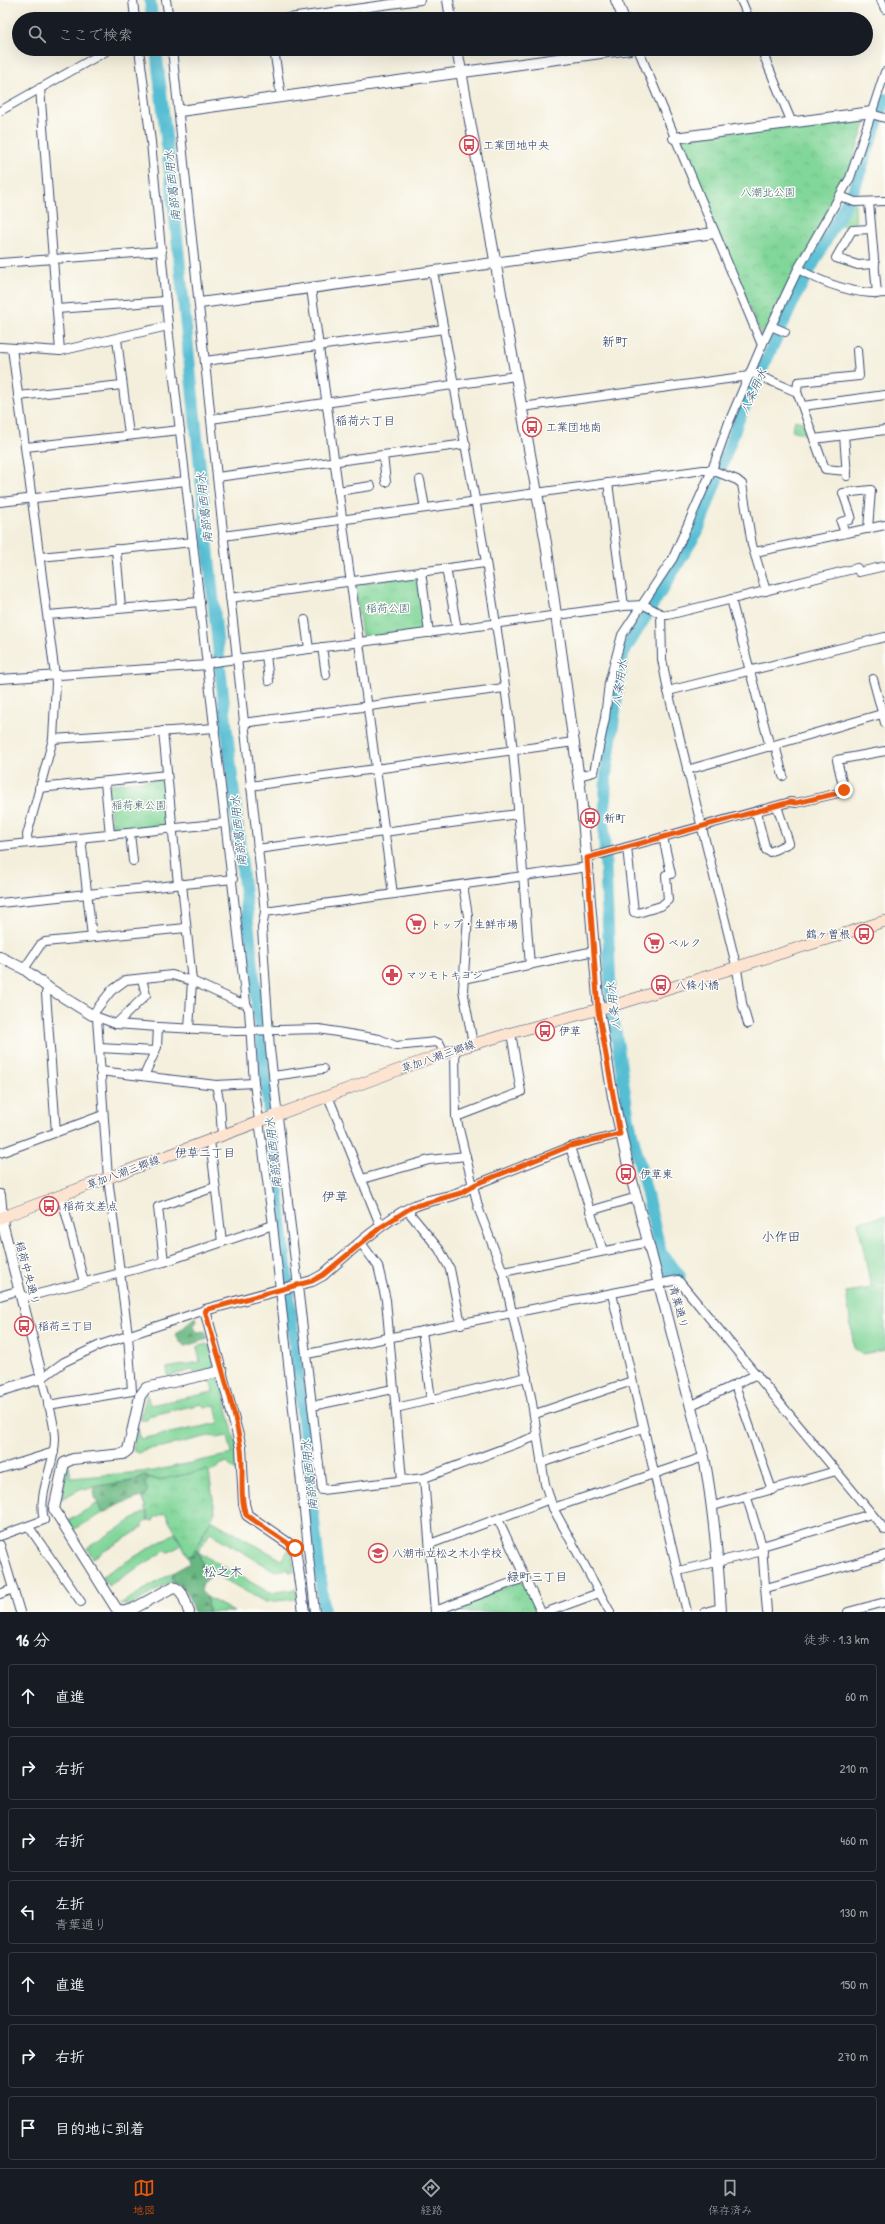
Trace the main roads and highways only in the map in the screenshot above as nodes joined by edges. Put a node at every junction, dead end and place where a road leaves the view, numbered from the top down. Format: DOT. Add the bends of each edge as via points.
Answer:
graph roads {
  1 [pos="885,922"];
  2 [pos="1,1217"];
  1 -- 2 [label="main road, 草加八潮三郷線" via="737,969 444,1053"];
}
